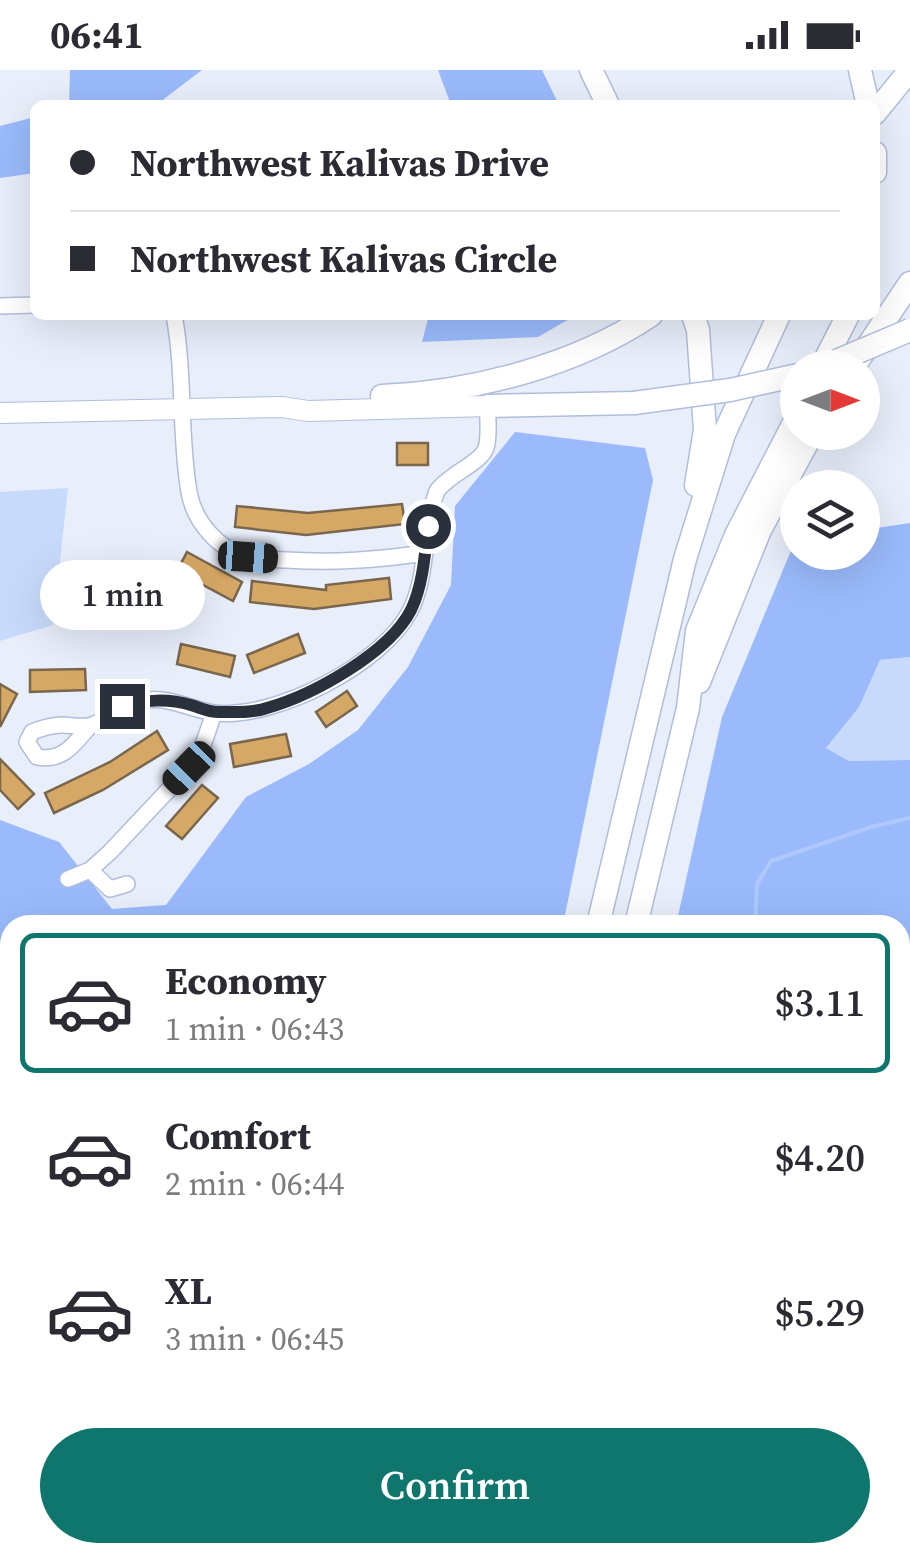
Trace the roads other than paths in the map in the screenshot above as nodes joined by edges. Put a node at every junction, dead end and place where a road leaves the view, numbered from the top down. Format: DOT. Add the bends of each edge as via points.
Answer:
graph roads {
  1 [pos="590,70"];
  2 [pos="860,70"];
  3 [pos="910,70"];
  4 [pos="605,100"];
  5 [pos="872,100"];
  6 [pos="880,106"];
  7 [pos="910,282"];
  8 [pos="0,306"];
  9 [pos="30,306"];
  10 [pos="175,320"];
  11 [pos="644,320"];
  12 [pos="695,320"];
  13 [pos="778,320"];
  14 [pos="845,320"];
  15 [pos="910,330"];
  16 [pos="830,350"];
  17 [pos="863,350"];
  18 [pos="866,350"];
  19 [pos="780,379"];
  20 [pos="382,396"];
  21 [pos="488,406"];
  22 [pos="282,407"];
  23 [pos="182,409"];
  24 [pos="0,413"];
  25 [pos="780,450"];
  26 [pos="803,450"];
  27 [pos="425,553"];
  28 [pos="685,559"];
  29 [pos="688,708"];
  30 [pos="214,713"];
  31 [pos="90,726"];
  32 [pos="90,870"];
  33 [pos="68,879"];
  34 [pos="127,884"];
  35 [pos="600,915"];
  36 [pos="638,915"];
  1 -- 4 [label="highway"];
  2 -- 5 [label="highway"];
  3 -- 6 [label="highway"];
  7 -- 18 [label="highway"];
  8 -- 9 [label="street"];
  10 -- 23 [label="street"];
  11 -- 20 [label="highway" via="530,370"];
  12 -- 28 [label="highway" via="705,430"];
  13 -- 28 [label="highway" via="724,434"];
  14 -- 16 [label="highway"];
  15 -- 17 [label="highway, bridge"];
  19 -- 21 [label="highway, bridge" via="634,402"];
  20 -- 22 [label="main road"];
  21 -- 22 [label="main road"];
  21 -- 27 [label="street" via="486,447 436,492"];
  22 -- 23 [label="main road"];
  23 -- 24 [label="main road"];
  23 -- 27 [label="street" via="189,496 208,533 231,550 341,563"];
  25 -- 29 [label="highway" via="696,631"];
  26 -- 29 [label="highway" via="760,530"];
  27 -- 30 [label="street" via="413,606 388,642 293,700"];
  28 -- 35 [label="highway"];
  29 -- 36 [label="highway"];
  30 -- 31 [label="street" via="150,699 122,706"];
  30 -- 32 [label="street" via="189,768"];
  32 -- 33 [label="street"];
  32 -- 34 [label="street" via="110,889"];
}
